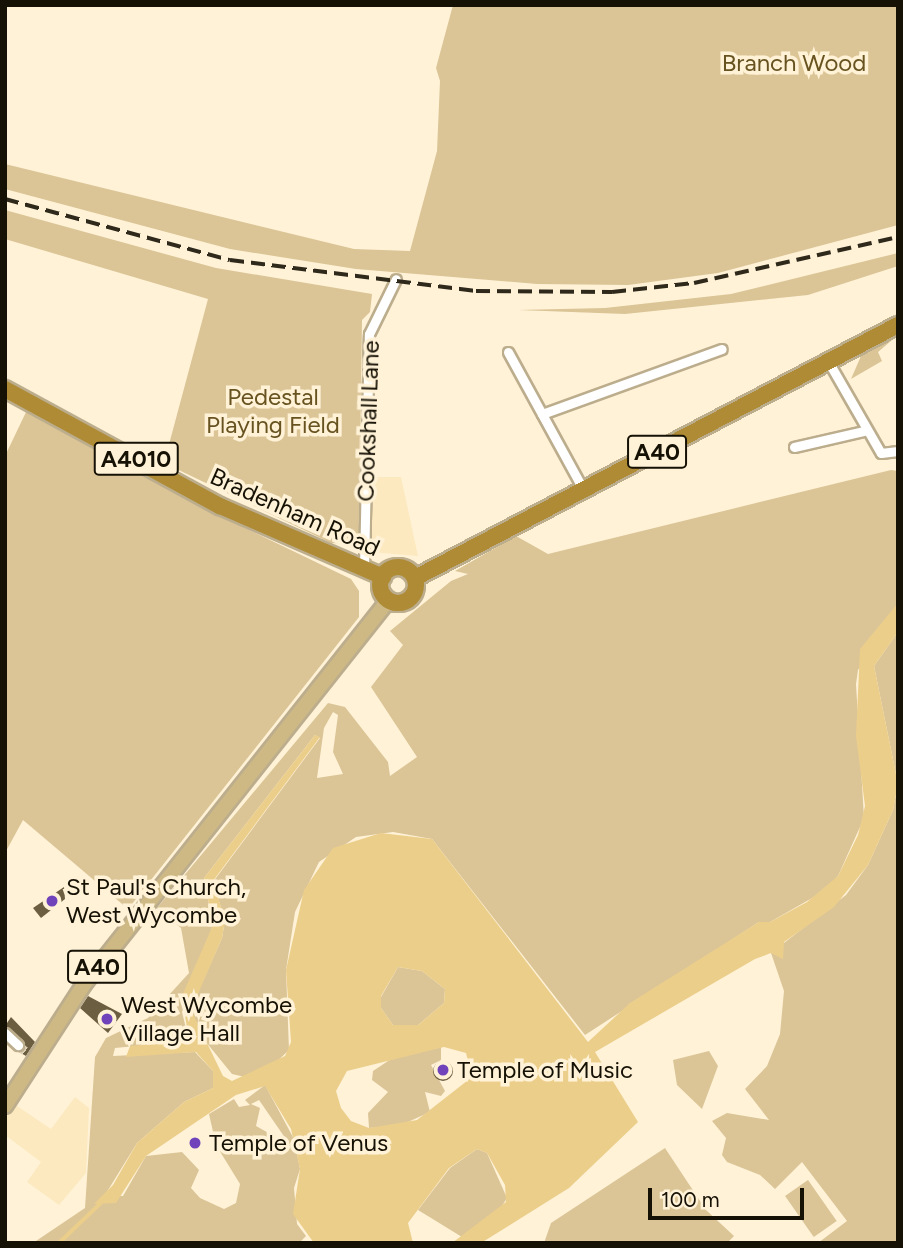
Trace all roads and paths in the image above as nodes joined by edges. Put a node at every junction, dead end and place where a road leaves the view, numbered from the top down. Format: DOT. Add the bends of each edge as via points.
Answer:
graph roads {
  1 [pos="396,279"];
  2 [pos="898,325"];
  3 [pos="722,349"];
  4 [pos="508,352"];
  5 [pos="828,361"];
  6 [pos="5,389"];
  7 [pos="542,414"];
  8 [pos="864,431"];
  9 [pos="794,447"];
  10 [pos="898,451"];
  11 [pos="584,491"];
  12 [pos="364,568"];
  13 [pos="383,577"];
  14 [pos="415,578"];
  15 [pos="389,600"];
  16 [pos="5,1033"];
  17 [pos="18,1045"];
  18 [pos="5,1106"];
  1 -- 12 [label="street, Cookshall Lane" via="369,334"];
  2 -- 5 [label="highway, A40"];
  3 -- 7 [label="street"];
  4 -- 7 [label="street"];
  5 -- 8 [label="street"];
  5 -- 11 [label="highway, A40"];
  6 -- 12 [label="highway, Bradenham Road / A4010" via="220,506"];
  7 -- 11 [label="street"];
  8 -- 9 [label="street"];
  8 -- 10 [label="street" via="881,453"];
  11 -- 14 [label="highway, A40"];
  12 -- 13 [label="highway, Bradenham Road / A4010"];
  13 -- 14 [label="highway" via="396,567"];
  13 -- 15 [label="highway" via="381,589"];
  14 -- 15 [label="highway, A40" via="412,597"];
  15 -- 18 [label="main road, A40" via="62,1013 31,1055"];
  16 -- 17 [label="street"];
}
